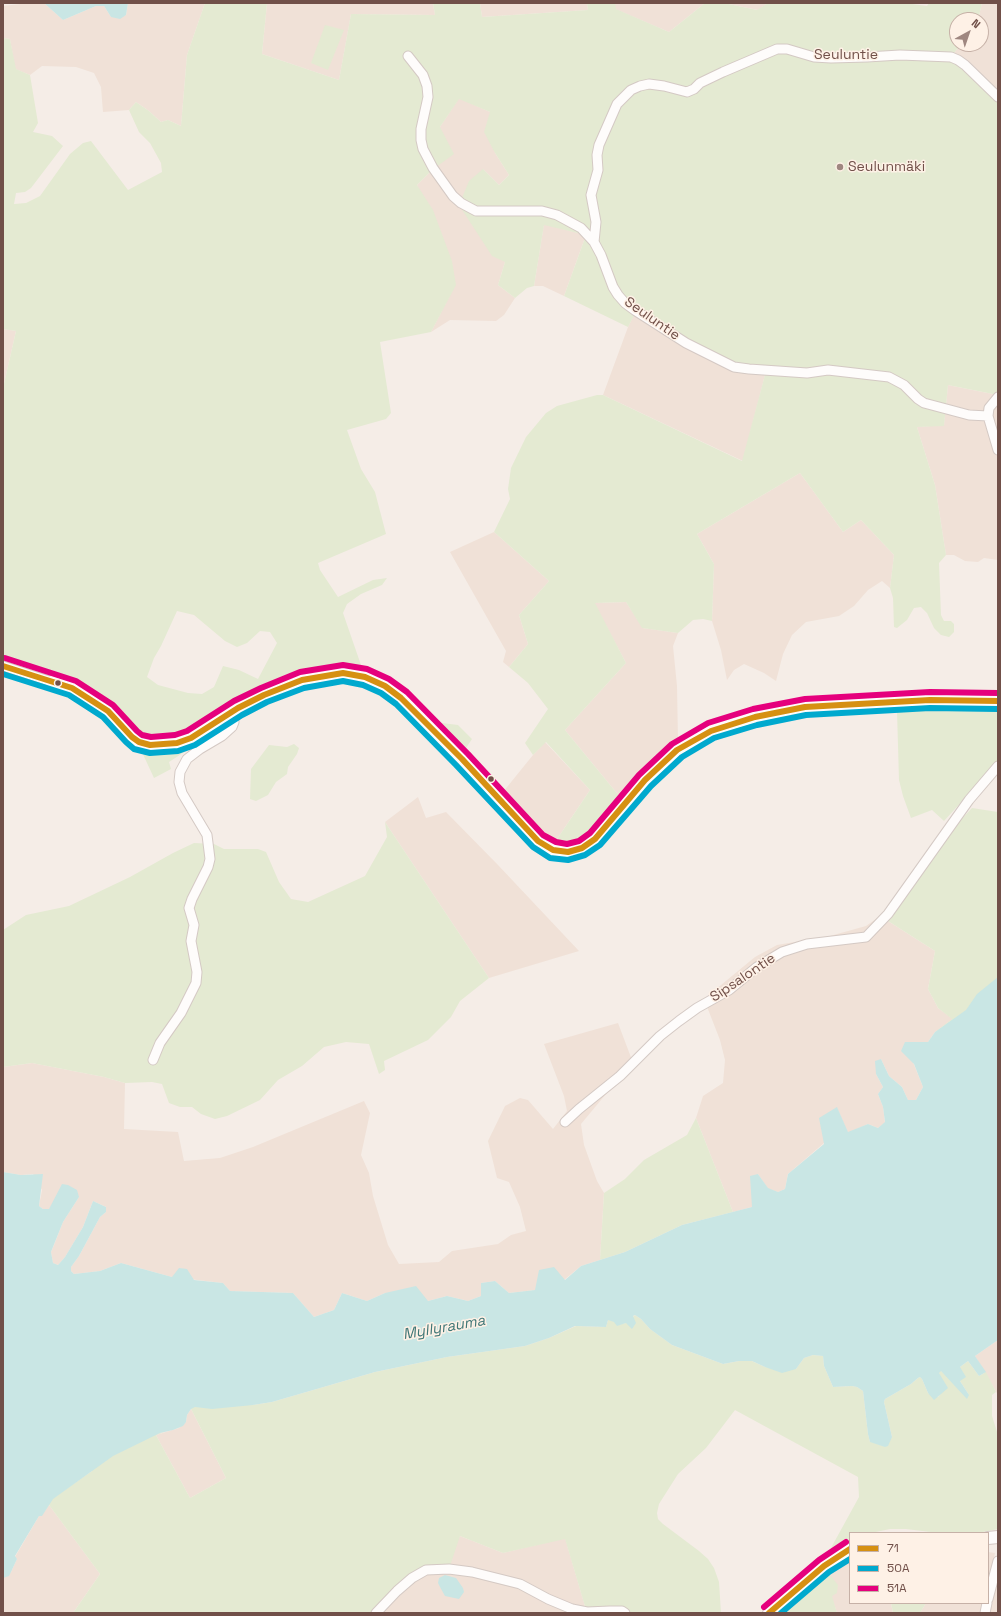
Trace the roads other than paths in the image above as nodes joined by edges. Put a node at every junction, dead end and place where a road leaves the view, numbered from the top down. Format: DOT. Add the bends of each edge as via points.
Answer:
graph roads {
  1 [pos="408,56"];
  2 [pos="998,97"];
  3 [pos="594,242"];
  4 [pos="998,398"];
  5 [pos="988,416"];
  6 [pos="998,450"];
  7 [pos="3,666"];
  8 [pos="52,682"];
  9 [pos="998,701"];
  10 [pos="233,712"];
  11 [pos="998,766"];
  12 [pos="153,1060"];
  13 [pos="565,1122"];
  14 [pos="849,1550"];
  15 [pos="998,1561"];
  16 [pos="989,1595"];
  17 [pos="376,1613"];
  18 [pos="625,1613"];
  19 [pos="769,1613"];
  1 -- 3 [label="street" via="427,86 428,97 421,128 423,149 453,196 476,210 542,211 557,215 581,228"];
  2 -- 3 [label="street, Seuluntie" via="965,65 951,57 900,55 831,58 814,57 787,49 767,52 700,83 687,92 649,84 640,86 631,90 617,104 599,145 598,170 591,195 596,222"];
  3 -- 5 [label="street, Seuluntie" via="613,287 625,303 686,343 734,367 807,373 828,370 889,377 904,385 924,403 969,415"];
  4 -- 5 [label="street" via="989,408"];
  5 -- 6 [label="street"];
  7 -- 8 [label="street"];
  8 -- 10 [label="street" via="72,688 91,699 108,711 132,737 150,745 177,743 191,738"];
  9 -- 10 [label="street" via="930,700 806,707 734,723 712,731 677,750 645,780 595,839 582,848 568,852 553,850 538,841 421,718 397,695 376,681 343,674 319,676 287,685"];
  10 -- 12 [label="street" via="230,730 187,759 181,767 179,782 182,793 207,835 210,859 189,908 194,925 191,941 197,972 196,983 181,1013 160,1043"];
  11 -- 13 [label="street, Sipsalontie" via="969,800 888,914 866,937 807,944 782,952 757,967 729,990 697,1008 660,1036 620,1076"];
  14 -- 19 [label="street" via="824,1566"];
  15 -- 16 [label="street"];
  17 -- 18 [label="street" via="412,1578 426,1570 449,1569 520,1584 572,1609"];
}
